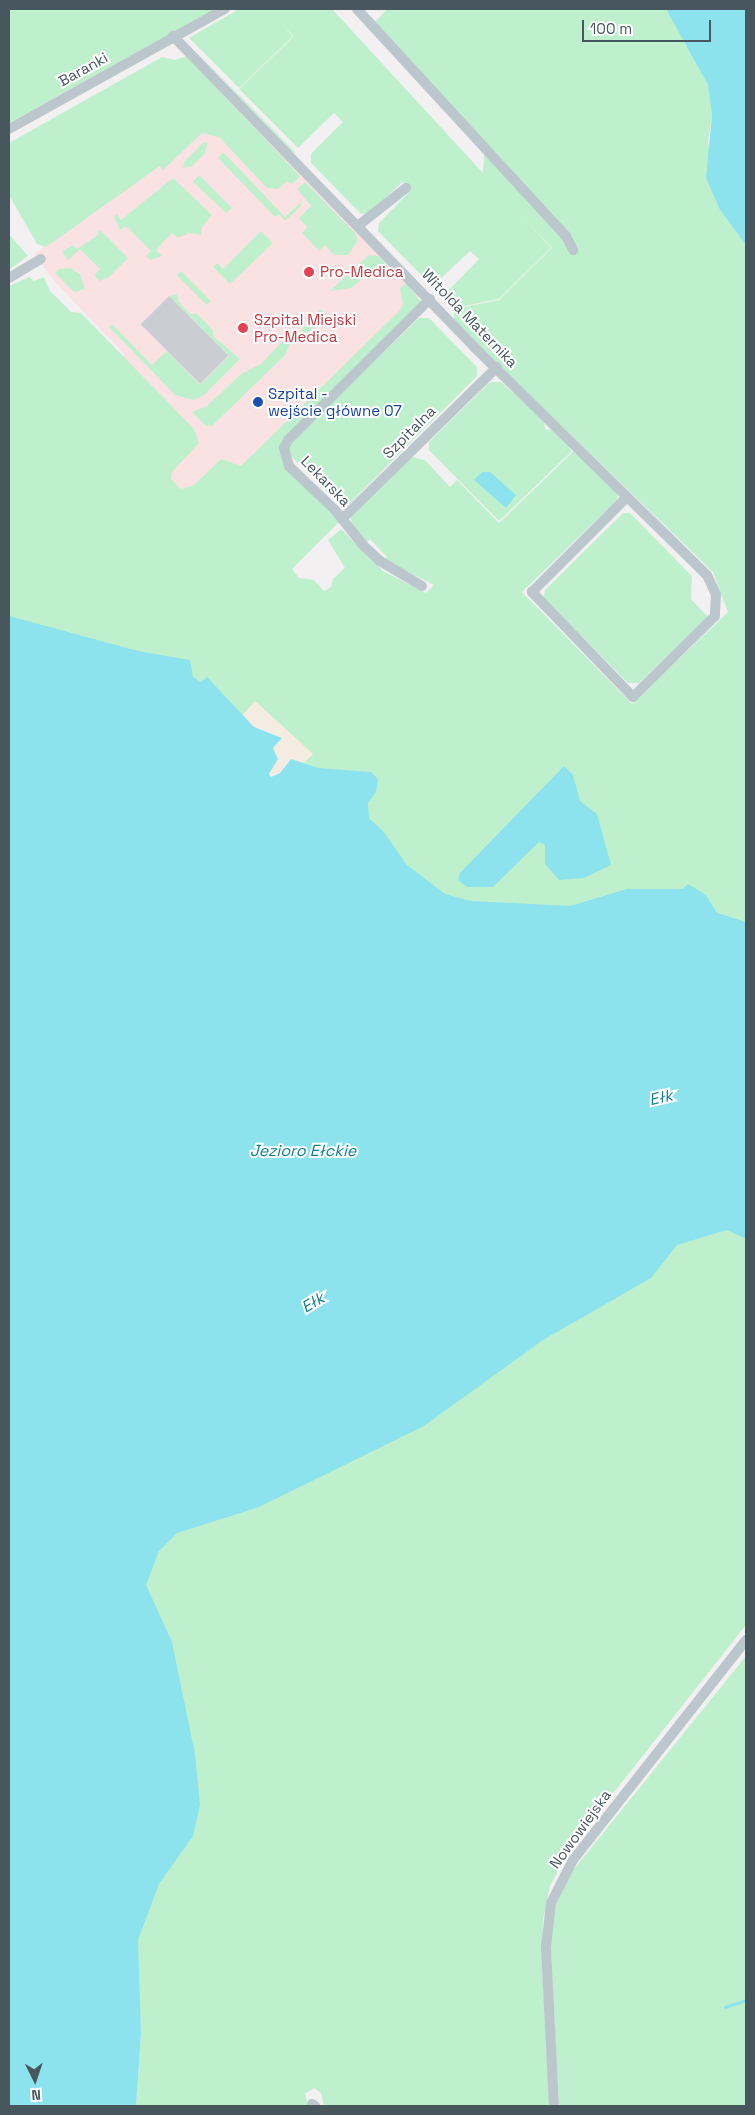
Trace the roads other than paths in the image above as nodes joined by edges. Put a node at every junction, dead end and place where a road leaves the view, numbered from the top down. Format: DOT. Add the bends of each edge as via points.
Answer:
graph roads {
  1 [pos="225,9"];
  2 [pos="356,9"];
  3 [pos="173,36"];
  4 [pos="9,129"];
  5 [pos="406,188"];
  6 [pos="358,225"];
  7 [pos="573,250"];
  8 [pos="41,259"];
  9 [pos="9,278"];
  10 [pos="430,299"];
  11 [pos="497,367"];
  12 [pos="627,498"];
  13 [pos="342,519"];
  14 [pos="422,586"];
  15 [pos="746,1640"];
  16 [pos="554,2106"];
  1 -- 3 [label="street, Baranki"];
  2 -- 7 [label="street" via="566,236"];
  3 -- 4 [label="street, Baranki"];
  3 -- 6 [label="street, Witolda Maternika"];
  5 -- 6 [label="street"];
  6 -- 10 [label="street, Witolda Maternika"];
  8 -- 9 [label="street"];
  10 -- 11 [label="street, Witolda Maternika"];
  10 -- 13 [label="street, Lekarska" via="288,440 284,448 289,466"];
  11 -- 12 [label="street, Witolda Maternika"];
  11 -- 13 [label="street, Szpitalna"];
  12 -- 12 [label="street, Witolda Maternika" via="532,592 633,697 715,616 716,594 707,575"];
  13 -- 14 [label="street, Lekarska" via="380,561"];
  15 -- 16 [label="street, Nowowiejska" via="573,1860 551,1903 546,1948"];
}
